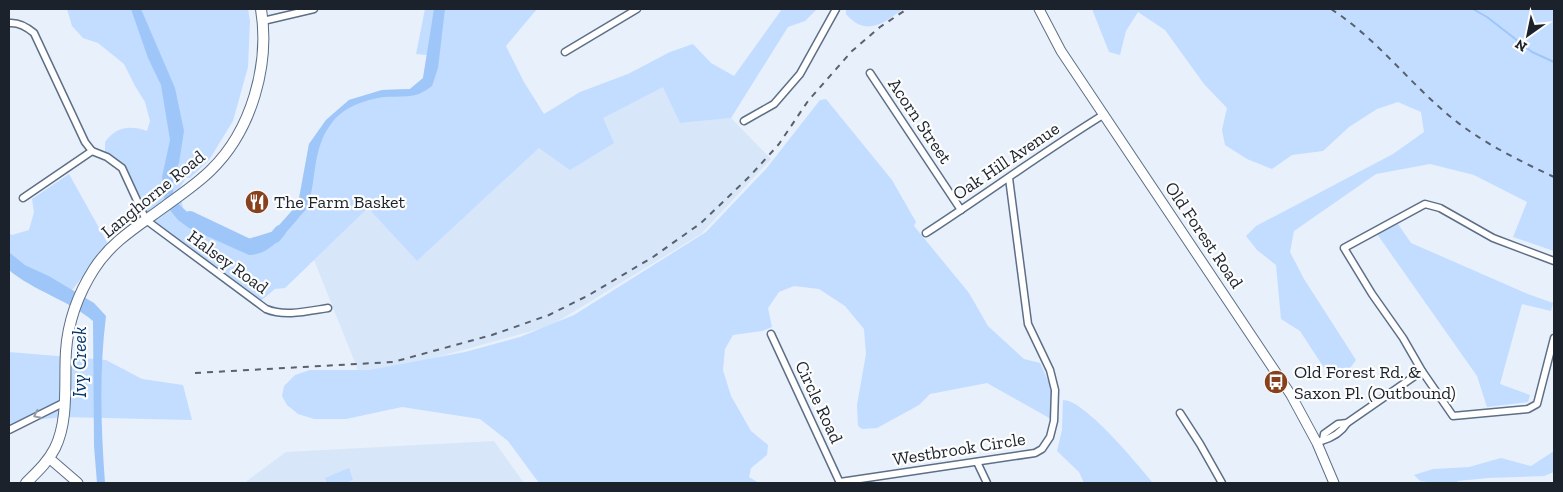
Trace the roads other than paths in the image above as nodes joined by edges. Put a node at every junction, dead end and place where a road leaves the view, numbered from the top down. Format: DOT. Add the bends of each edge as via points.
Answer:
graph roads {
  1 [pos="261,9"];
  2 [pos="314,9"];
  3 [pos="637,9"];
  4 [pos="836,9"];
  5 [pos="1039,9"];
  6 [pos="263,21"];
  7 [pos="9,23"];
  8 [pos="565,52"];
  9 [pos="870,73"];
  10 [pos="1103,115"];
  11 [pos="744,121"];
  12 [pos="92,151"];
  13 [pos="1009,178"];
  14 [pos="23,198"];
  15 [pos="961,210"];
  16 [pos="148,218"];
  17 [pos="926,233"];
  18 [pos="1554,261"];
  19 [pos="328,308"];
  20 [pos="771,334"];
  21 [pos="1554,338"];
  22 [pos="1422,371"];
  23 [pos="65,402"];
  24 [pos="1180,413"];
  25 [pos="9,430"];
  26 [pos="1320,442"];
  27 [pos="49,458"];
  28 [pos="977,462"];
  29 [pos="75,481"];
  30 [pos="840,482"];
  31 [pos="26,483"];
  32 [pos="987,483"];
  33 [pos="1222,483"];
  34 [pos="1334,483"];
  1 -- 6 [label="main road, Langhorne Road"];
  2 -- 6 [label="street"];
  3 -- 8 [label="street"];
  4 -- 11 [label="street" via="800,74 774,104"];
  5 -- 10 [label="main road, Old Forest Road" via="1061,51"];
  6 -- 16 [label="main road, Langhorne Road" via="260,74 253,101 233,142 212,169"];
  7 -- 12 [label="street" via="27,27 34,33"];
  9 -- 15 [label="street, Acorn Street"];
  10 -- 13 [label="street, Oak Hill Avenue" via="1040,154"];
  10 -- 26 [label="main road, Old Forest Road"];
  12 -- 14 [label="street"];
  12 -- 16 [label="street" via="122,168"];
  13 -- 15 [label="street, Oak Hill Avenue"];
  13 -- 28 [label="street, Westbrook Circle" via="1028,324 1050,370 1055,390 1054,421 1050,437 1035,453"];
  15 -- 17 [label="street, Oak Hill Avenue"];
  16 -- 19 [label="street, Halsey Road" via="266,309 295,313"];
  16 -- 23 [label="main road, Langhorne Road" via="103,256 85,285 68,330"];
  18 -- 22 [label="street" via="1493,238 1440,208 1425,204 1344,248"];
  20 -- 30 [label="street, Circle Road"];
  21 -- 22 [label="street" via="1537,404 1528,409 1453,416"];
  22 -- 26 [label="street" via="1347,422 1338,424 1324,434"];
  23 -- 25 [label="street, one-way"];
  23 -- 27 [label="main road, Langhorne Road" via="59,437"];
  24 -- 33 [label="street"];
  26 -- 34 [label="main road, Old Forest Road"];
  27 -- 29 [label="main road"];
  27 -- 31 [label="main road, Langhorne Road"];
  28 -- 30 [label="street, Westbrook Circle"];
  28 -- 32 [label="street"];
}
